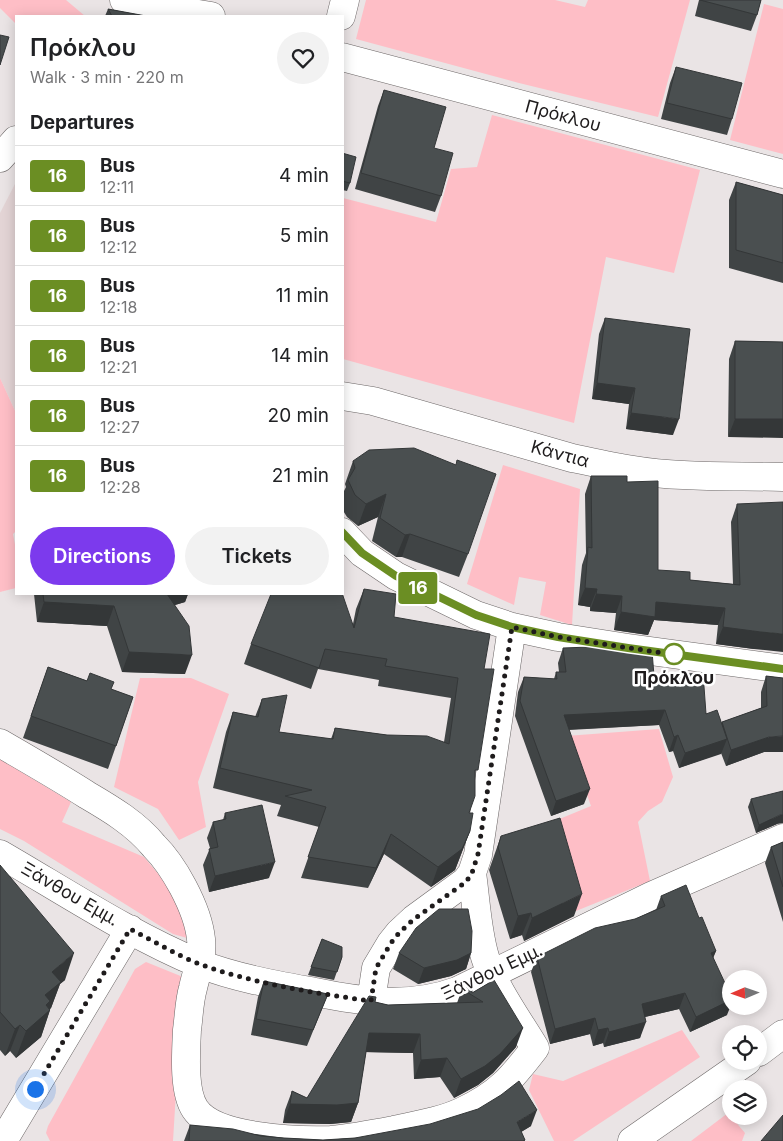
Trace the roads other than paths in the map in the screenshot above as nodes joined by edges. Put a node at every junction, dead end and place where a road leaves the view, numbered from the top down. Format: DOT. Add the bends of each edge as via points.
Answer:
graph roads {
  1 [pos="124,0"];
  2 [pos="345,0"];
  3 [pos="205,15"];
  4 [pos="341,15"];
  5 [pos="344,58"];
  6 [pos="15,141"];
  7 [pos="0,158"];
  8 [pos="783,174"];
  9 [pos="344,396"];
  10 [pos="783,477"];
  11 [pos="346,543"];
  12 [pos="512,627"];
  13 [pos="783,669"];
  14 [pos="0,743"];
  15 [pos="783,838"];
  16 [pos="0,854"];
  17 [pos="472,873"];
  18 [pos="130,929"];
  19 [pos="200,964"];
  20 [pos="491,974"];
  21 [pos="371,1001"];
  22 [pos="783,1034"];
  23 [pos="767,1046"];
  24 [pos="734,1070"];
  25 [pos="5,1136"];
  26 [pos="632,1141"];
  1 -- 3 [label="street"];
  2 -- 4 [label="street"];
  5 -- 8 [label="street, Πρόκλου"];
  6 -- 7 [label="street"];
  9 -- 10 [label="street, Κάντια" via="373,401 605,465 682,475"];
  11 -- 12 [label="street" via="414,586 476,615"];
  12 -- 13 [label="street" via="628,648"];
  12 -- 17 [label="street" via="478,854"];
  14 -- 19 [label="street" via="111,810 154,844 194,908 201,940"];
  15 -- 20 [label="street, Ξάνθου Εμμ." via="651,896"];
  16 -- 18 [label="street, Ξάνθου Εμμ."];
  17 -- 20 [label="street" via="482,944"];
  17 -- 21 [label="street" via="466,882 399,933 378,962"];
  18 -- 19 [label="street, Ξάνθου Εμμ."];
  18 -- 25 [label="street"];
  19 -- 20 [label="street" via="188,1019 186,1063 192,1104 200,1115 225,1129 311,1140 367,1135 435,1121 462,1112 500,1090 535,1048"];
  19 -- 21 [label="street, Ξάνθου Εμμ." via="290,987"];
  20 -- 21 [label="street, Ξάνθου Εμμ." via="433,999"];
  22 -- 23 [label="street"];
  24 -- 26 [label="street"];
}
